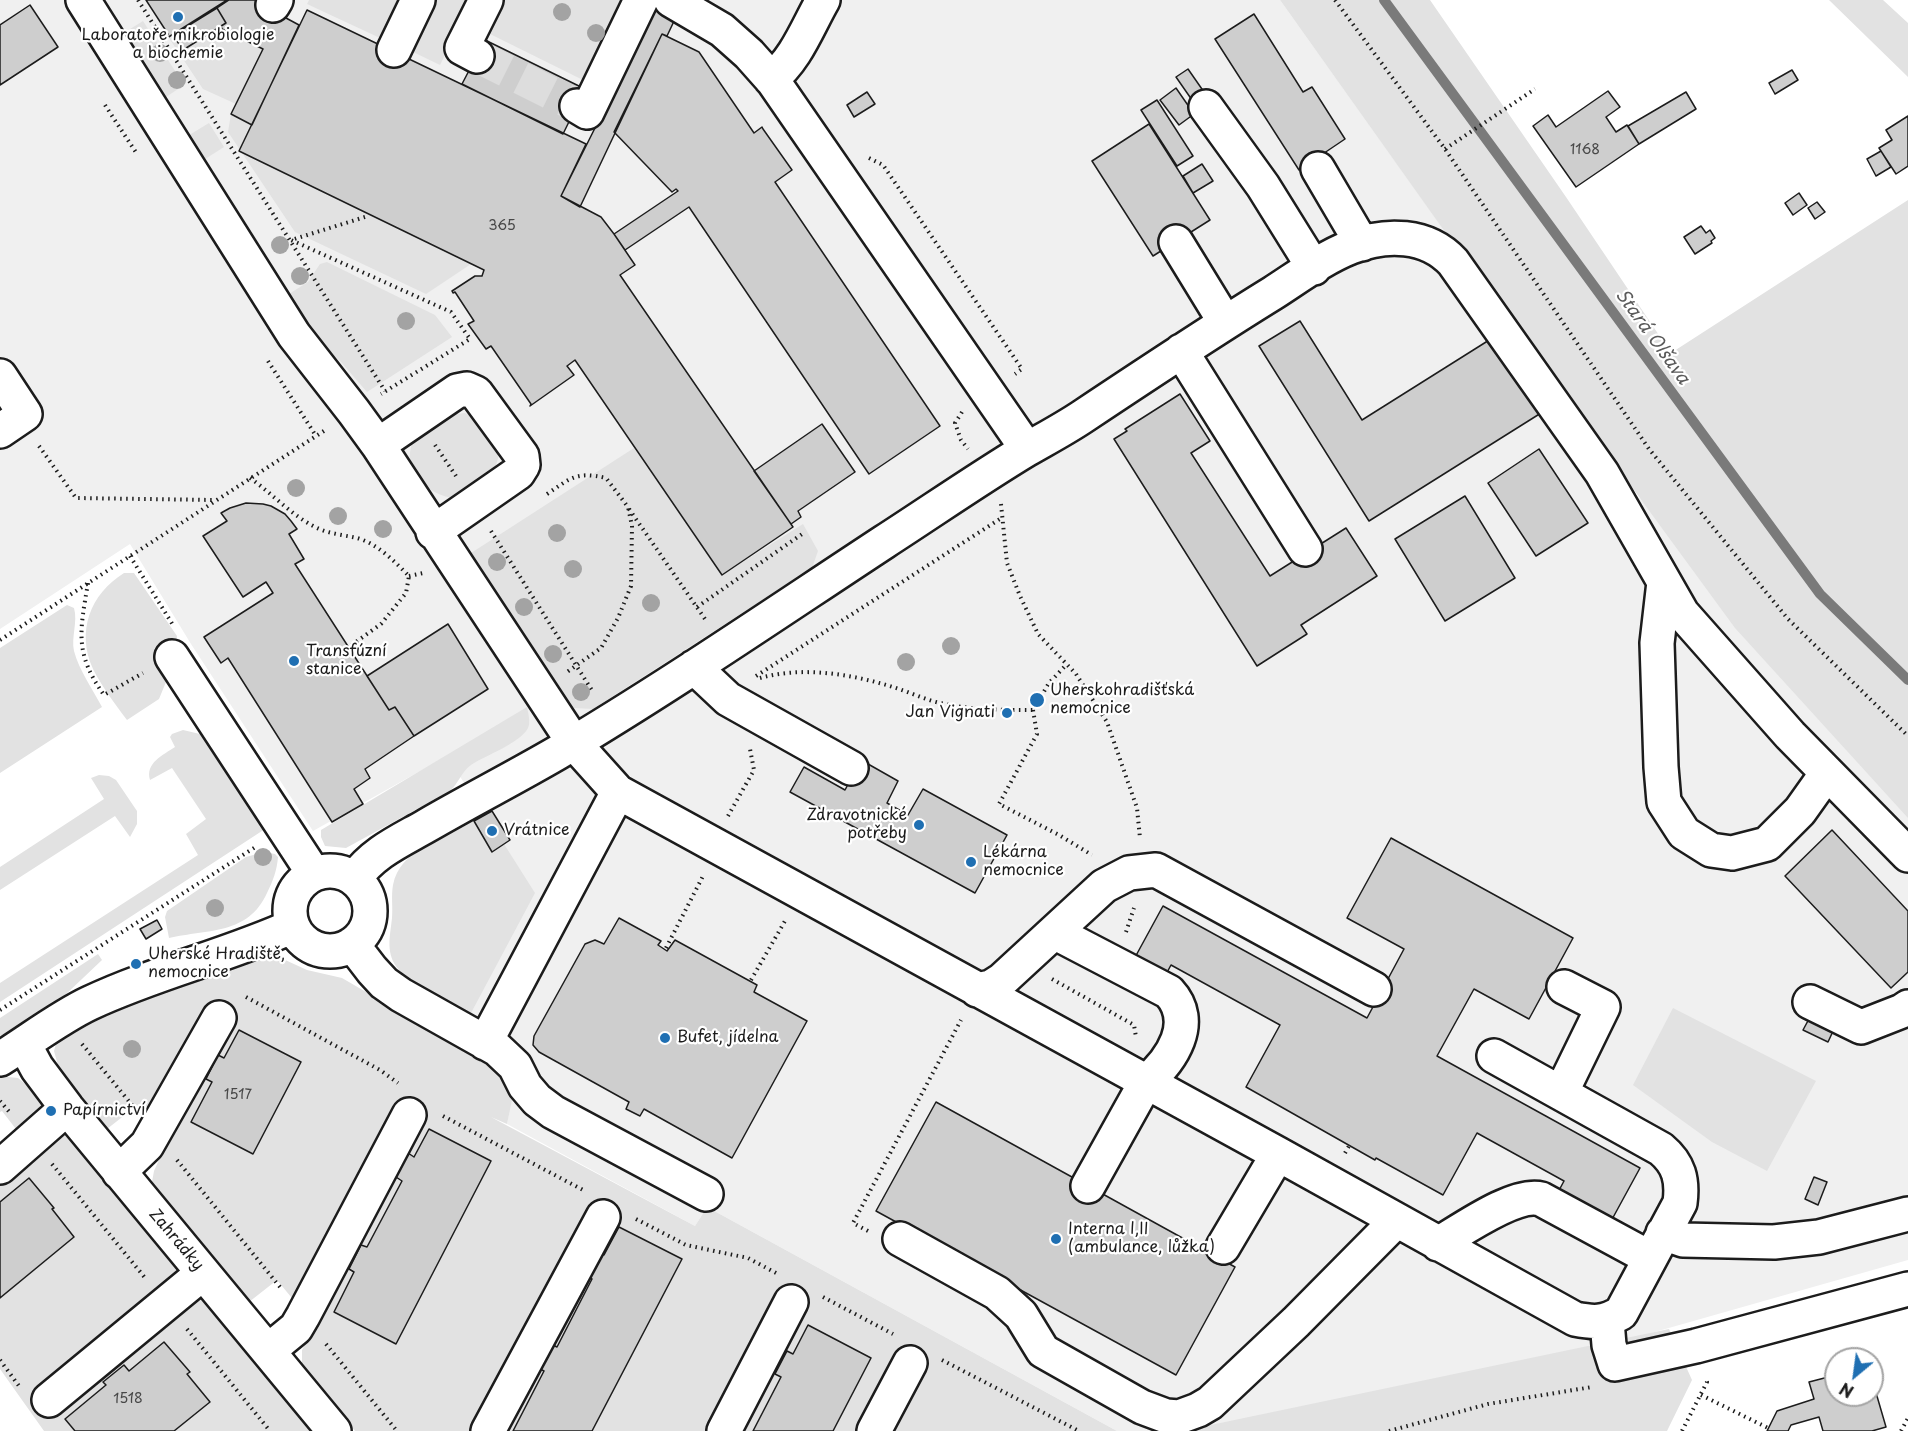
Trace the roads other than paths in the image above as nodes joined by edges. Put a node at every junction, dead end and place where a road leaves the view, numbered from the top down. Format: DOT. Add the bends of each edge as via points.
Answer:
graph roads {
  1 [pos="83,0"];
  2 [pos="418,0"];
  3 [pos="486,0"];
  4 [pos="641,0"];
  5 [pos="671,0"];
  6 [pos="823,0"];
  7 [pos="718,11"];
  8 [pos="806,15"];
  9 [pos="394,50"];
  10 [pos="477,56"];
  11 [pos="771,79"];
  12 [pos="577,106"];
  13 [pos="1206,107"];
  14 [pos="1318,169"];
  15 [pos="1176,242"];
  16 [pos="1362,244"];
  17 [pos="1314,268"];
  18 [pos="1226,322"];
  19 [pos="1181,351"];
  20 [pos="0,376"];
  21 [pos="10,424"];
  22 [pos="378,446"];
  23 [pos="1027,449"];
  24 [pos="433,531"];
  25 [pos="1305,549"];
  26 [pos="1664,582"];
  27 [pos="172,657"];
  28 [pos="694,667"];
  29 [pos="574,743"];
  30 [pos="851,768"];
  31 [pos="1827,773"];
  32 [pos="618,792"];
  33 [pos="1908,855"];
  34 [pos="314,874"];
  35 [pos="354,879"];
  36 [pos="294,926"];
  37 [pos="1054,932"];
  38 [pos="352,944"];
  39 [pos="1564,987"];
  40 [pos="1374,989"];
  41 [pos="977,990"];
  42 [pos="1810,1002"];
  43 [pos="1908,1007"];
  44 [pos="219,1018"];
  45 [pos="485,1043"];
  46 [pos="12,1052"];
  47 [pos="1494,1056"];
  48 [pos="1146,1082"];
  49 [pos="1560,1093"];
  50 [pos="67,1108"];
  51 [pos="424,1115"];
  52 [pos="1278,1154"];
  53 [pos="0,1167"];
  54 [pos="119,1172"];
  55 [pos="1088,1186"];
  56 [pos="706,1194"];
  57 [pos="610,1210"];
  58 [pos="1908,1214"];
  59 [pos="1397,1220"];
  60 [pos="886,1236"];
  61 [pos="1438,1244"];
  62 [pos="1657,1246"];
  63 [pos="1222,1247"];
  64 [pos="203,1273"];
  65 [pos="1908,1289"];
  66 [pos="796,1290"];
  67 [pos="1607,1321"];
  68 [pos="268,1351"];
  69 [pos="915,1352"];
  70 [pos="50,1400"];
  71 [pos="334,1431"];
  72 [pos="488,1431"];
  73 [pos="724,1431"];
  74 [pos="874,1431"];
  1 -- 22 [label="street" via="294,335"];
  2 -- 9 [label="street"];
  3 -- 10 [label="street" via="462,48"];
  4 -- 12 [label="street" via="587,112"];
  5 -- 7 [label="street"];
  6 -- 8 [label="street"];
  7 -- 11 [label="street"];
  8 -- 11 [label="street" via="791,57"];
  11 -- 23 [label="street"];
  13 -- 17 [label="street" via="1263,186"];
  14 -- 16 [label="street"];
  15 -- 18 [label="street"];
  16 -- 17 [label="street"];
  16 -- 26 [label="street" via="1418,239 1443,251 1453,262 1602,473"];
  17 -- 18 [label="street"];
  18 -- 19 [label="street"];
  19 -- 23 [label="street"];
  19 -- 25 [label="street"];
  20 -- 21 [label="street" via="25,414"];
  22 -- 24 [label="street"];
  22 -- 24 [label="street" via="456,391 466,389 476,393 522,456 523,465 518,473"];
  23 -- 28 [label="street"];
  24 -- 29 [label="street"];
  26 -- 31 [label="street" via="1682,613"];
  26 -- 31 [label="street" via="1657,643 1661,767 1664,802 1684,833 1711,849 1732,853 1767,844 1800,811"];
  27 -- 34 [label="street"];
  28 -- 29 [label="street"];
  28 -- 30 [label="street" via="728,699"];
  29 -- 32 [label="street"];
  29 -- 35 [label="street" via="376,854"];
  31 -- 33 [label="street"];
  32 -- 41 [label="street" via="722,833 801,892"];
  32 -- 45 [label="street"];
  34 -- 35 [label="street" via="334,871"];
  34 -- 36 [label="street" via="303,881 293,896 290,908"];
  35 -- 38 [label="street" via="368,897 370,915 364,931"];
  36 -- 38 [label="street" via="304,941 316,948 334,950"];
  36 -- 46 [label="street" via="88,1004"];
  37 -- 40 [label="street" via="1113,880 1129,873 1156,870"];
  37 -- 41 [label="street" via="1002,980"];
  37 -- 48 [label="street" via="1173,997 1181,1017 1181,1031 1157,1073"];
  38 -- 45 [label="street" via="392,989"];
  39 -- 49 [label="street" via="1604,1008"];
  41 -- 48 [label="street"];
  42 -- 43 [label="street" via="1861,1028"];
  44 -- 54 [label="street" via="154,1133"];
  45 -- 56 [label="street" via="515,1066 525,1086 553,1112"];
  46 -- 50 [label="street, Zahrádky" via="37,1068"];
  47 -- 49 [label="street"];
  48 -- 52 [label="street"];
  48 -- 55 [label="street"];
  49 -- 62 [label="street" via="1671,1157 1682,1186 1680,1203"];
  50 -- 53 [label="street"];
  50 -- 54 [label="street, Zahrádky"];
  51 -- 68 [label="street" via="296,1328"];
  52 -- 59 [label="street"];
  52 -- 63 [label="street"];
  54 -- 64 [label="street, Zahrádky"];
  57 -- 72 [label="street"];
  58 -- 62 [label="street" via="1819,1237 1774,1242 1683,1240"];
  59 -- 60 [label="street" via="1210,1402 1179,1417 1142,1407 1043,1351 1021,1315 997,1293"];
  59 -- 61 [label="street"];
  61 -- 62 [label="street" via="1506,1205 1534,1197"];
  61 -- 67 [label="street" via="1575,1319"];
  62 -- 67 [label="street" via="1621,1313"];
  64 -- 68 [label="street, Zahrádky"];
  64 -- 70 [label="street"];
  65 -- 67 [label="street" via="1615,1364"];
  66 -- 73 [label="street"];
  68 -- 71 [label="street, Zahrádky"];
  69 -- 74 [label="street"];
}
